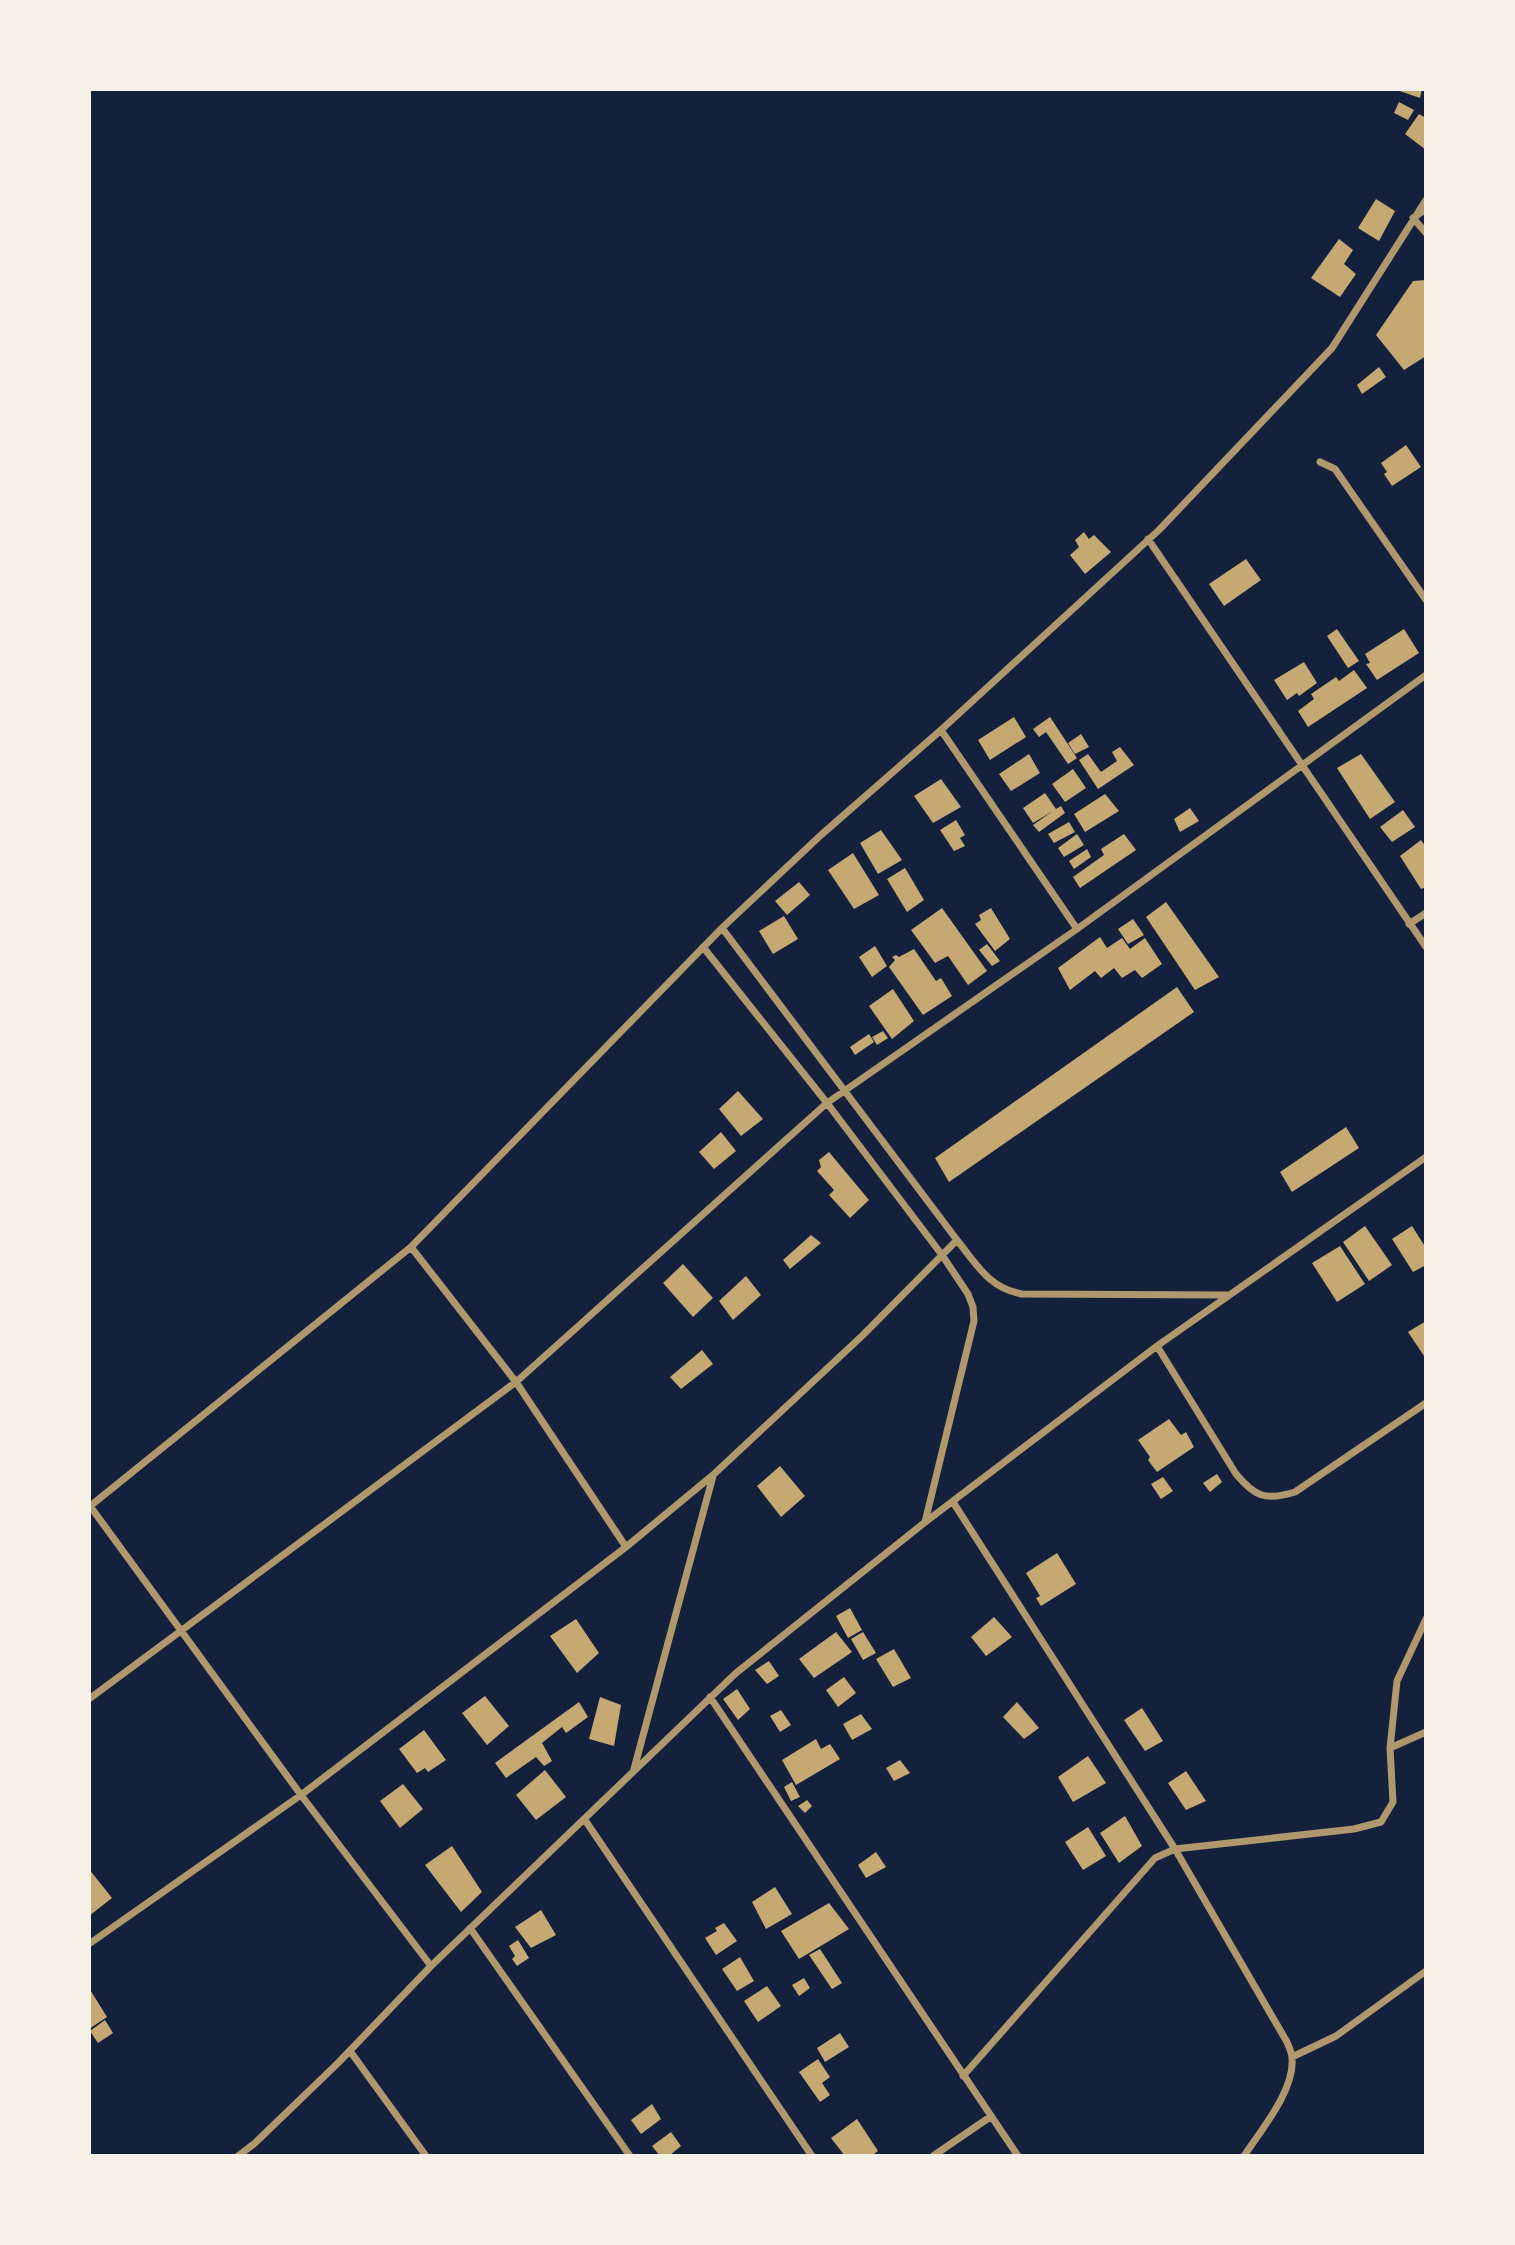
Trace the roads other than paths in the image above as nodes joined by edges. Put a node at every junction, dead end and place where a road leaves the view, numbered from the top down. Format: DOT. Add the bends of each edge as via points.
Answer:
graph roads {
  1 [pos="1426,200"];
  2 [pos="1426,209"];
  3 [pos="1413,218"];
  4 [pos="1426,233"];
  5 [pos="1320,462"];
  6 [pos="1148,539"];
  7 [pos="1426,600"];
  8 [pos="1426,675"];
  9 [pos="942,730"];
  10 [pos="1302,766"];
  11 [pos="1426,913"];
  12 [pos="1409,924"];
  13 [pos="722,928"];
  14 [pos="1077,929"];
  15 [pos="703,947"];
  16 [pos="1426,947"];
  17 [pos="846,1089"];
  18 [pos="827,1103"];
  19 [pos="1426,1157"];
  20 [pos="957,1240"];
  21 [pos="411,1247"];
  22 [pos="942,1255"];
  23 [pos="1228,1295"];
  24 [pos="1157,1346"];
  25 [pos="516,1382"];
  26 [pos="1426,1403"];
  27 [pos="713,1475"];
  28 [pos="953,1502"];
  29 [pos="90,1507"];
  30 [pos="924,1523"];
  31 [pos="626,1547"];
  32 [pos="1426,1619"];
  33 [pos="181,1632"];
  34 [pos="710,1697"];
  35 [pos="89,1699"];
  36 [pos="1426,1731"];
  37 [pos="1390,1748"];
  38 [pos="634,1770"];
  39 [pos="301,1795"];
  40 [pos="585,1820"];
  41 [pos="1175,1849"];
  42 [pos="470,1928"];
  43 [pos="89,1944"];
  44 [pos="431,1966"];
  45 [pos="1426,1971"];
  46 [pos="350,2052"];
  47 [pos="1292,2057"];
  48 [pos="963,2076"];
  49 [pos="990,2117"];
  50 [pos="238,2156"];
  51 [pos="426,2156"];
  52 [pos="629,2156"];
  53 [pos="812,2156"];
  54 [pos="933,2156"];
  55 [pos="1018,2156"];
  56 [pos="1244,2156"];
  1 -- 3 [label="street"];
  2 -- 3 [label="street"];
  3 -- 4 [label="street"];
  3 -- 6 [label="street" via="1332,348"];
  5 -- 7 [label="street" via="1335,469"];
  6 -- 9 [label="street"];
  6 -- 10 [label="street"];
  8 -- 10 [label="street"];
  9 -- 13 [label="street"];
  9 -- 14 [label="street"];
  10 -- 12 [label="street"];
  10 -- 14 [label="street"];
  11 -- 12 [label="street"];
  12 -- 16 [label="street"];
  13 -- 15 [label="street"];
  13 -- 17 [label="street"];
  14 -- 17 [label="street"];
  15 -- 18 [label="street"];
  15 -- 21 [label="street"];
  17 -- 18 [label="street"];
  17 -- 20 [label="street"];
  18 -- 22 [label="street"];
  18 -- 25 [label="street"];
  19 -- 23 [label="street"];
  20 -- 22 [label="street"];
  20 -- 23 [label="street" via="983,1273 1007,1292"];
  21 -- 25 [label="street"];
  21 -- 29 [label="street"];
  22 -- 27 [label="street"];
  22 -- 30 [label="street" via="968,1294 974,1321"];
  23 -- 24 [label="street"];
  24 -- 26 [label="street" via="1236,1474 1261,1496 1277,1498 1295,1492"];
  24 -- 28 [label="street"];
  25 -- 31 [label="street"];
  25 -- 33 [label="street"];
  27 -- 31 [label="street"];
  27 -- 38 [label="street"];
  28 -- 30 [label="street"];
  28 -- 41 [label="street"];
  29 -- 33 [label="street"];
  30 -- 34 [label="street"];
  31 -- 39 [label="street"];
  32 -- 37 [label="street" via="1397,1681"];
  33 -- 35 [label="street"];
  33 -- 39 [label="street"];
  34 -- 38 [label="street"];
  34 -- 48 [label="street"];
  36 -- 37 [label="street"];
  37 -- 41 [label="street" via="1393,1802 1381,1822"];
  38 -- 40 [label="street"];
  39 -- 43 [label="street"];
  39 -- 44 [label="street"];
  40 -- 42 [label="street"];
  40 -- 53 [label="street"];
  41 -- 47 [label="street" via="1274,2017"];
  41 -- 48 [label="street" via="1146,1867"];
  42 -- 44 [label="street"];
  42 -- 52 [label="street"];
  44 -- 46 [label="street"];
  45 -- 47 [label="street" via="1336,2036"];
  46 -- 50 [label="street"];
  46 -- 51 [label="street"];
  47 -- 56 [label="street" via="1288,2083"];
  48 -- 49 [label="street"];
  49 -- 54 [label="street"];
  49 -- 55 [label="street"];
}
